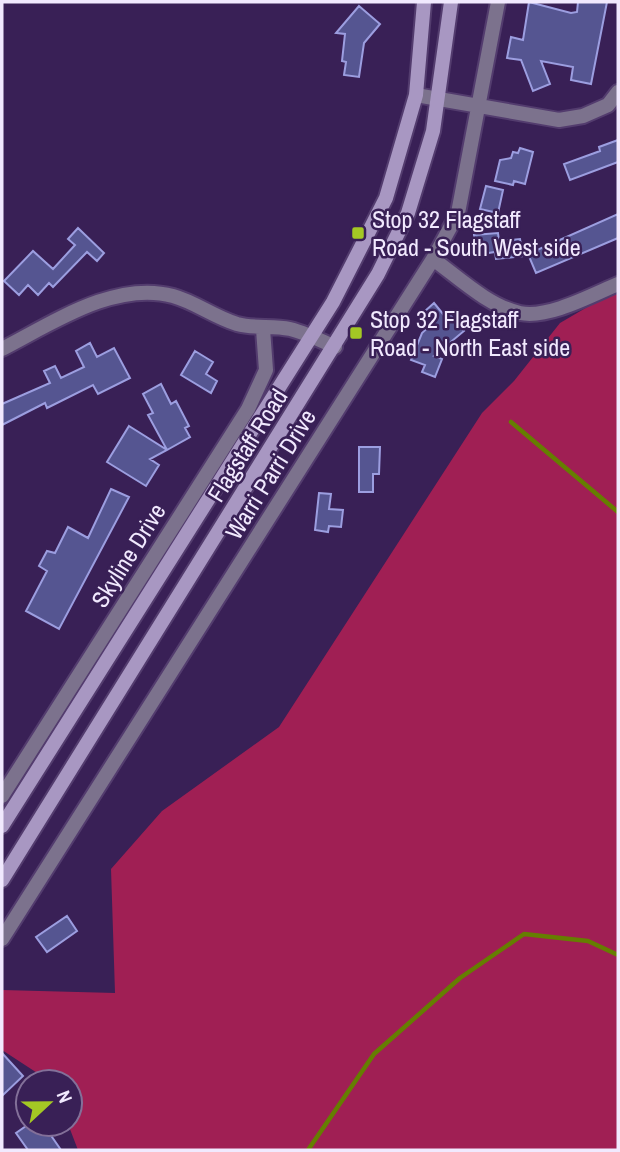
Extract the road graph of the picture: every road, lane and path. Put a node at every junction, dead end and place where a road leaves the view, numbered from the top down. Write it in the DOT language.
graph roads {
  1 [pos="424,2"];
  2 [pos="451,2"];
  3 [pos="498,2"];
  4 [pos="618,92"];
  5 [pos="415,95"];
  6 [pos="439,100"];
  7 [pos="480,107"];
  8 [pos="433,259"];
  9 [pos="618,285"];
  10 [pos="264,329"];
  11 [pos="311,336"];
  12 [pos="335,347"];
  13 [pos="2,349"];
  14 [pos="2,796"];
  15 [pos="2,826"];
  16 [pos="2,880"];
  17 [pos="2,939"];
  1 -- 5 [label="main road, Flagstaff Road"];
  2 -- 6 [label="main road, Flagstaff Road"];
  3 -- 7 [label="street, Warri Parri Drive"];
  4 -- 7 [label="street"];
  5 -- 6 [label="street"];
  5 -- 11 [label="main road, Flagstaff Road"];
  6 -- 7 [label="street"];
  6 -- 12 [label="main road, Flagstaff Road"];
  7 -- 8 [label="street, Warri Parri Drive"];
  8 -- 9 [label="street"];
  8 -- 17 [label="street, Warri Parri Drive"];
  10 -- 11 [label="street"];
  10 -- 13 [label="street"];
  10 -- 14 [label="street, Skyline Drive"];
  11 -- 12 [label="street"];
  11 -- 15 [label="main road, Flagstaff Road"];
  12 -- 16 [label="main road, Flagstaff Road"];
}
